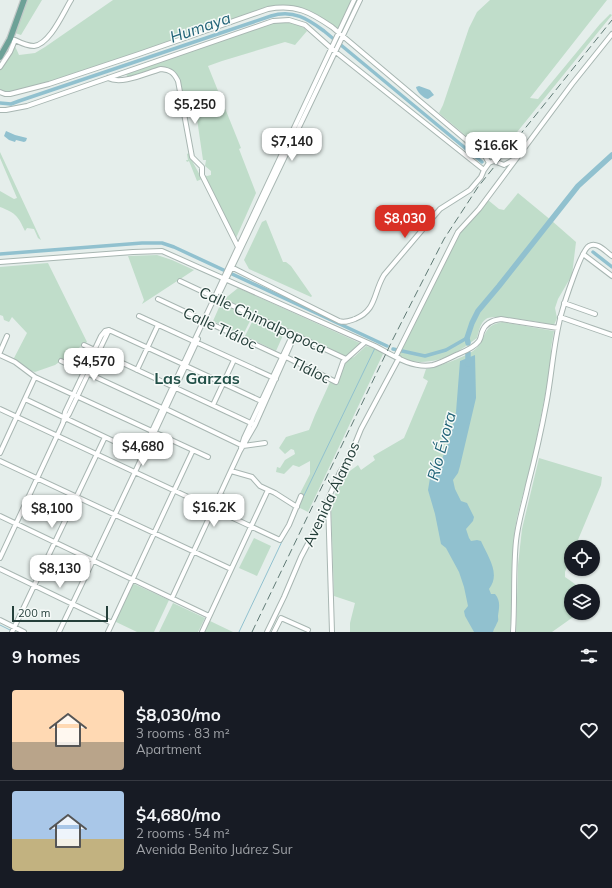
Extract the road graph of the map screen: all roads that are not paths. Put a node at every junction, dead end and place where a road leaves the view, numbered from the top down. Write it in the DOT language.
graph roads {
  1 [pos="24,0"];
  2 [pos="71,0"];
  3 [pos="354,0"];
  4 [pos="360,0"];
  5 [pos="612,34"];
  6 [pos="340,35"];
  7 [pos="13,40"];
  8 [pos="334,48"];
  9 [pos="0,57"];
  10 [pos="0,67"];
  11 [pos="123,73"];
  12 [pos="108,78"];
  13 [pos="126,80"];
  14 [pos="0,92"];
  15 [pos="0,110"];
  16 [pos="485,156"];
  17 [pos="515,159"];
  18 [pos="494,161"];
  19 [pos="489,163"];
  20 [pos="484,170"];
  21 [pos="238,246"];
  22 [pos="583,254"];
  23 [pos="612,256"];
  24 [pos="0,262"];
  25 [pos="230,268"];
  26 [pos="612,276"];
  27 [pos="225,278"];
  28 [pos="180,281"];
  29 [pos="216,298"];
  30 [pos="158,299"];
  31 [pos="564,303"];
  32 [pos="595,314"];
  33 [pos="139,316"];
  34 [pos="560,317"];
  35 [pos="205,321"];
  36 [pos="158,325"];
  37 [pos="558,328"];
  38 [pos="294,335"];
  39 [pos="612,335"];
  40 [pos="7,336"];
  41 [pos="195,342"];
  42 [pos="364,343"];
  43 [pos="84,345"];
  44 [pos="148,348"];
  45 [pos="97,351"];
  46 [pos="0,352"];
  47 [pos="0,355"];
  48 [pos="284,357"];
  49 [pos="397,357"];
  50 [pos="346,359"];
  51 [pos="234,360"];
  52 [pos="61,361"];
  53 [pos="184,365"];
  54 [pos="137,370"];
  55 [pos="86,373"];
  56 [pos="36,377"];
  57 [pos="274,379"];
  58 [pos="224,383"];
  59 [pos="174,387"];
  60 [pos="76,396"];
  61 [pos="25,399"];
  62 [pos="261,401"];
  63 [pos="213,405"];
  64 [pos="0,409"];
  65 [pos="164,409"];
  66 [pos="17,417"];
  67 [pos="65,418"];
  68 [pos="253,424"];
  69 [pos="153,432"];
  70 [pos="57,435"];
  71 [pos="105,437"];
  72 [pos="265,443"];
  73 [pos="242,446"];
  74 [pos="193,450"];
  75 [pos="0,453"];
  76 [pos="97,454"];
  77 [pos="142,455"];
  78 [pos="208,457"];
  79 [pos="0,461"];
  80 [pos="231,471"];
  81 [pos="135,472"];
  82 [pos="37,478"];
  83 [pos="174,490"];
  84 [pos="268,490"];
  85 [pos="220,495"];
  86 [pos="77,496"];
  87 [pos="301,496"];
  88 [pos="328,499"];
  89 [pos="232,500"];
  90 [pos="297,507"];
  91 [pos="214,509"];
  92 [pos="114,514"];
  93 [pos="0,516"];
  94 [pos="16,524"];
  95 [pos="251,526"];
  96 [pos="154,533"];
  97 [pos="55,542"];
  98 [pos="194,552"];
  99 [pos="0,558"];
  100 [pos="93,560"];
  101 [pos="0,569"];
  102 [pos="231,569"];
  103 [pos="133,579"];
  104 [pos="34,586"];
  105 [pos="172,598"];
  106 [pos="72,604"];
  107 [pos="209,616"];
  108 [pos="0,620"];
  109 [pos="112,623"];
  110 [pos="14,627"];
  111 [pos="308,630"];
  112 [pos="12,632"];
  113 [pos="24,632"];
  114 [pos="58,632"];
  115 [pos="108,632"];
  116 [pos="202,632"];
  117 [pos="267,632"];
  118 [pos="274,632"];
  119 [pos="332,632"];
  120 [pos="513,632"];
  1 -- 7 [label="main road"];
  2 -- 7 [label="street"];
  3 -- 6 [label="street"];
  4 -- 6 [label="street"];
  5 -- 17 [label="street, Avenida Álamos"];
  6 -- 8 [label="street"];
  6 -- 14 [label="street"];
  6 -- 16 [label="street"];
  7 -- 9 [label="main road"];
  7 -- 10 [label="street"];
  8 -- 11 [label="street"];
  8 -- 20 [label="street"];
  8 -- 21 [label="street"];
  8 -- 25 [label="street"];
  11 -- 12 [label="street"];
  11 -- 13 [label="street"];
  12 -- 13 [label="street"];
  12 -- 15 [label="street"];
  13 -- 21 [label="street"];
  16 -- 18 [label="street"];
  16 -- 19 [label="street"];
  17 -- 18 [label="street"];
  17 -- 49 [label="street, Avenida Álamos"];
  18 -- 19 [label="street"];
  19 -- 20 [label="street"];
  20 -- 25 [label="street"];
  21 -- 25 [label="street"];
  22 -- 23 [label="street"];
  22 -- 26 [label="street"];
  22 -- 31 [label="street"];
  24 -- 27 [label="street"];
  25 -- 27 [label="street"];
  27 -- 29 [label="street"];
  27 -- 42 [label="street"];
  28 -- 29 [label="street, Calle Chimalpopoca"];
  29 -- 35 [label="street"];
  29 -- 38 [label="street, Calle Chimalpopoca"];
  30 -- 35 [label="street, Calle Tláloc"];
  31 -- 32 [label="street"];
  31 -- 34 [label="street"];
  33 -- 36 [label="street"];
  34 -- 37 [label="street"];
  34 -- 39 [label="street"];
  35 -- 41 [label="street"];
  35 -- 48 [label="street, Calle Tláloc"];
  36 -- 41 [label="street"];
  36 -- 44 [label="street"];
  37 -- 49 [label="street"];
  37 -- 120 [label="street"];
  38 -- 48 [label="street"];
  38 -- 50 [label="street, Calle Chimalpopoca"];
  40 -- 46 [label="street"];
  41 -- 51 [label="street"];
  41 -- 53 [label="street"];
  42 -- 49 [label="street"];
  42 -- 50 [label="street"];
  43 -- 45 [label="street"];
  44 -- 45 [label="street"];
  44 -- 53 [label="street"];
  44 -- 54 [label="street"];
  45 -- 54 [label="street"];
  45 -- 55 [label="street"];
  47 -- 56 [label="street"];
  48 -- 50 [label="street, Tláloc"];
  48 -- 57 [label="street"];
  49 -- 88 [label="street, Avenida Álamos"];
  51 -- 57 [label="street"];
  51 -- 58 [label="street"];
  52 -- 55 [label="street"];
  53 -- 58 [label="street"];
  53 -- 59 [label="street"];
  54 -- 59 [label="street"];
  55 -- 60 [label="street"];
  55 -- 65 [label="street"];
  56 -- 60 [label="street"];
  56 -- 61 [label="street"];
  57 -- 62 [label="street"];
  57 -- 68 [label="street"];
  58 -- 62 [label="street"];
  58 -- 63 [label="street"];
  59 -- 63 [label="street"];
  59 -- 65 [label="street"];
  60 -- 67 [label="street"];
  60 -- 69 [label="street"];
  61 -- 66 [label="street"];
  61 -- 67 [label="street"];
  62 -- 68 [label="street"];
  63 -- 68 [label="street"];
  64 -- 66 [label="street"];
  65 -- 69 [label="street"];
  65 -- 73 [label="street"];
  66 -- 70 [label="street"];
  66 -- 75 [label="street"];
  67 -- 70 [label="street"];
  67 -- 71 [label="street"];
  68 -- 73 [label="street"];
  69 -- 74 [label="street"];
  69 -- 77 [label="street"];
  70 -- 76 [label="street"];
  70 -- 82 [label="street"];
  71 -- 76 [label="street"];
  71 -- 77 [label="street"];
  72 -- 73 [label="street"];
  73 -- 80 [label="street"];
  74 -- 78 [label="street"];
  74 -- 83 [label="street"];
  76 -- 81 [label="street"];
  76 -- 86 [label="street"];
  77 -- 81 [label="street"];
  79 -- 82 [label="street"];
  80 -- 84 [label="street"];
  80 -- 85 [label="street"];
  81 -- 83 [label="street"];
  81 -- 92 [label="street"];
  82 -- 86 [label="street"];
  82 -- 94 [label="street"];
  83 -- 91 [label="street"];
  83 -- 96 [label="street"];
  84 -- 90 [label="street"];
  84 -- 95 [label="street"];
  85 -- 89 [label="street"];
  85 -- 91 [label="street"];
  86 -- 92 [label="street"];
  86 -- 97 [label="street"];
  87 -- 90 [label="street"];
  88 -- 117 [label="street, Avenida Álamos"];
  88 -- 119 [label="street"];
  90 -- 95 [label="street"];
  91 -- 95 [label="street"];
  91 -- 98 [label="street"];
  92 -- 96 [label="street"];
  92 -- 100 [label="street"];
  93 -- 94 [label="street"];
  94 -- 97 [label="street"];
  94 -- 99 [label="street"];
  95 -- 102 [label="street"];
  96 -- 98 [label="street"];
  96 -- 103 [label="street"];
  97 -- 100 [label="street"];
  97 -- 104 [label="street"];
  98 -- 102 [label="street"];
  98 -- 105 [label="street"];
  100 -- 103 [label="street"];
  100 -- 106 [label="street"];
  101 -- 104 [label="street"];
  102 -- 107 [label="street"];
  103 -- 105 [label="street"];
  103 -- 109 [label="street"];
  104 -- 106 [label="street"];
  104 -- 110 [label="street"];
  105 -- 107 [label="street"];
  106 -- 109 [label="street"];
  106 -- 114 [label="street"];
  107 -- 116 [label="street"];
  108 -- 110 [label="street"];
  109 -- 115 [label="street"];
  110 -- 112 [label="street"];
  110 -- 113 [label="street"];
  111 -- 118 [label="street"];
}
